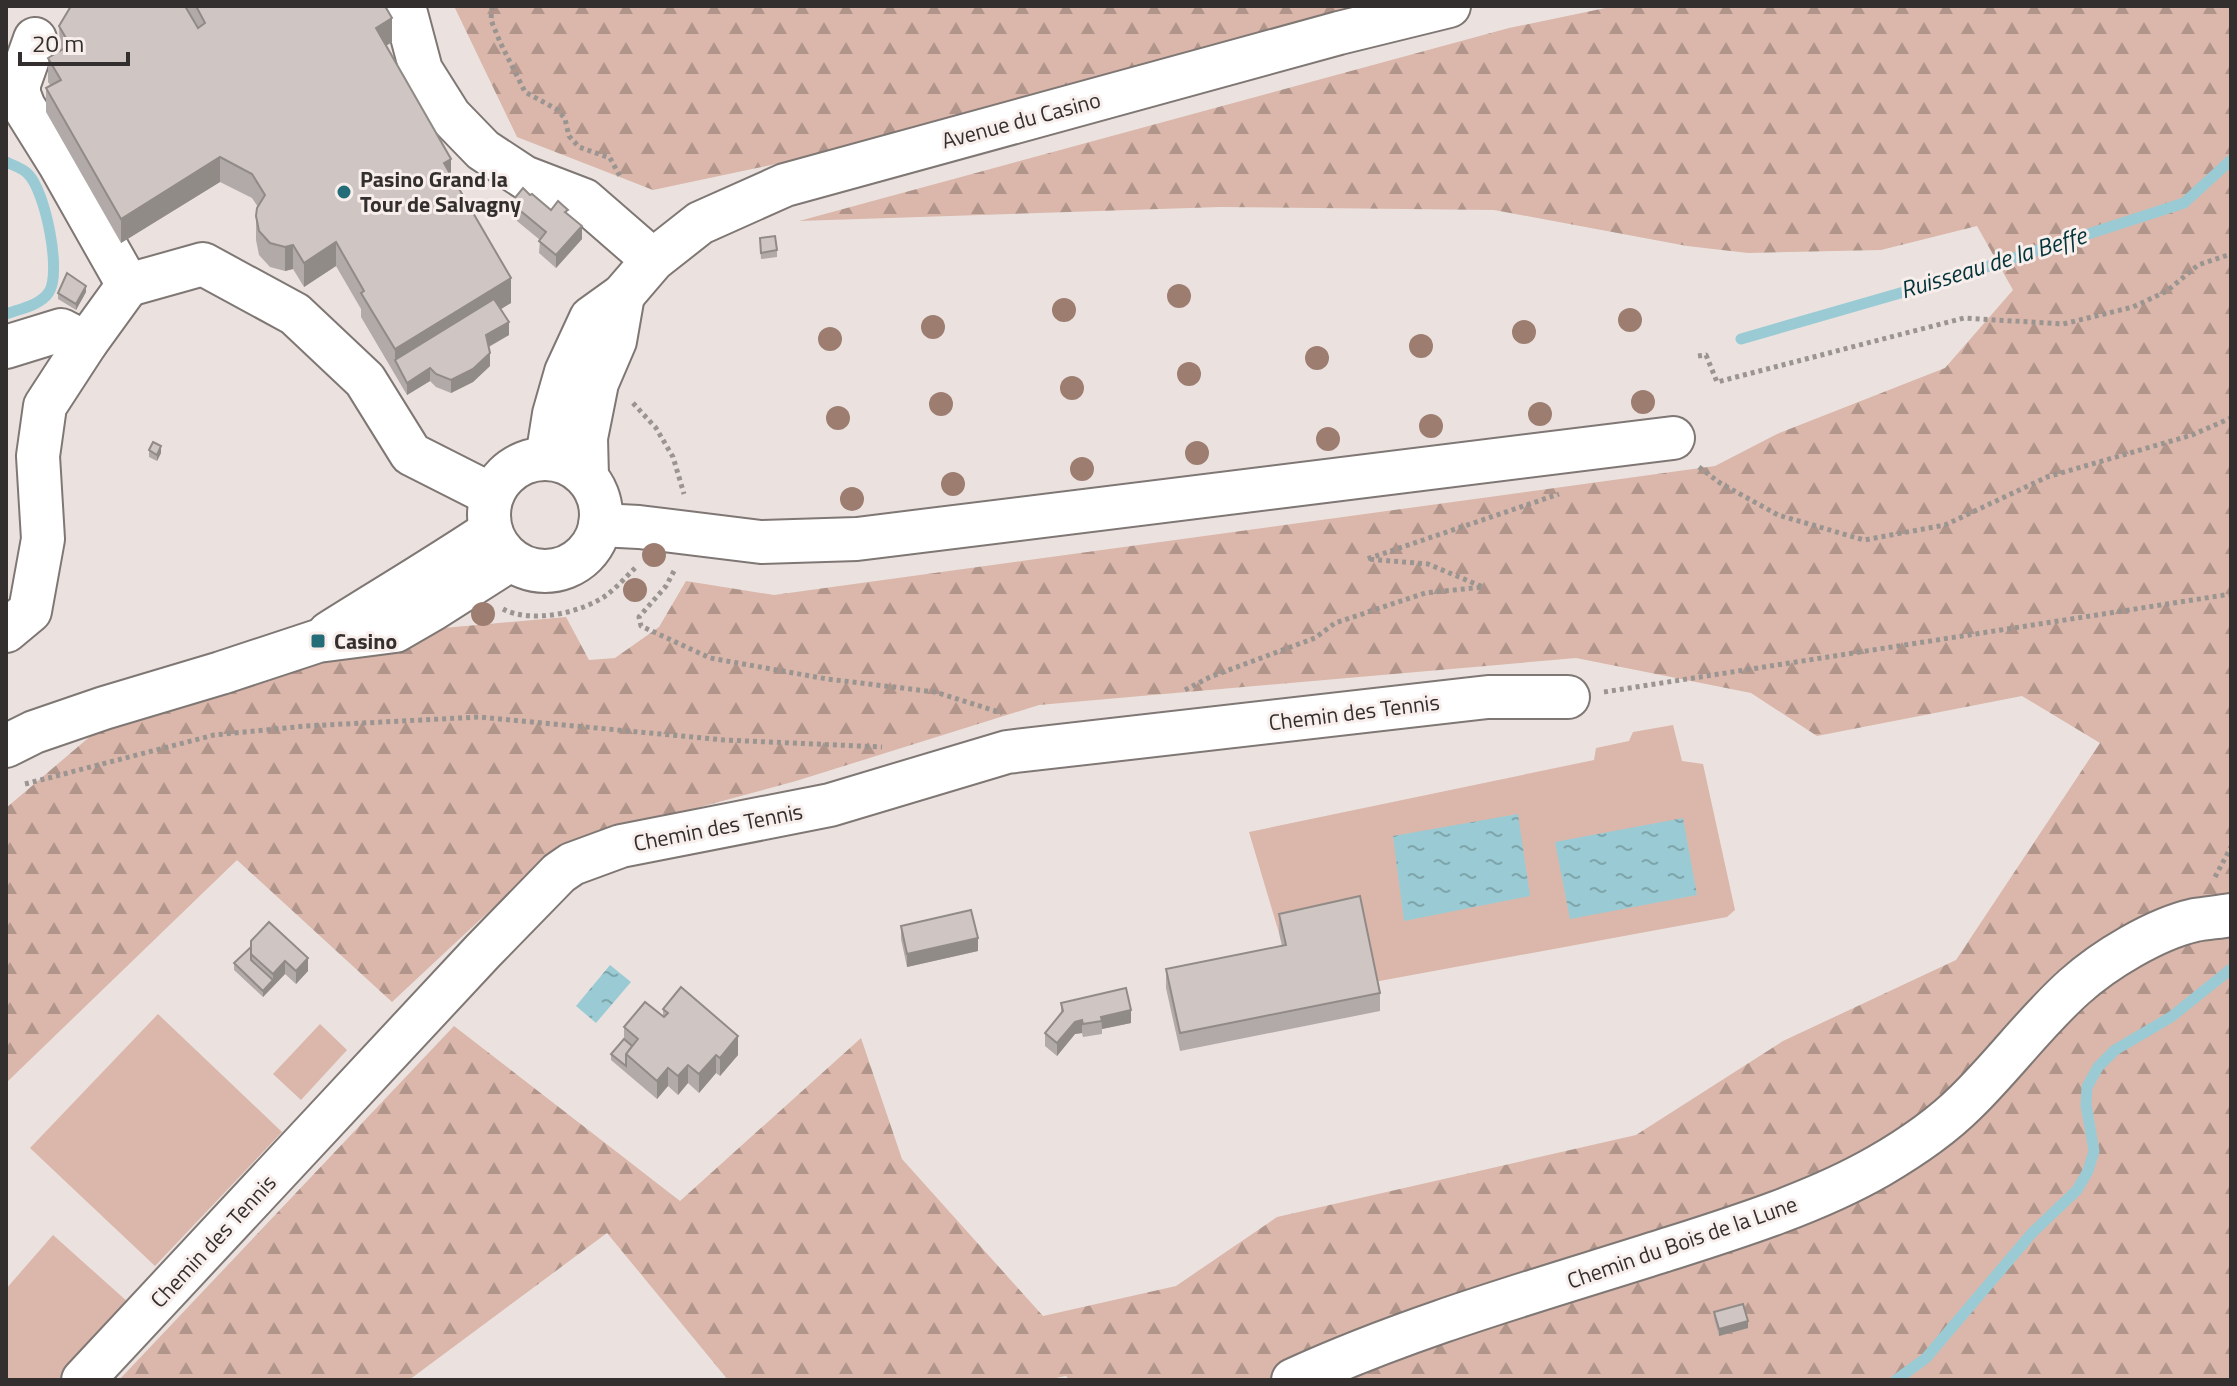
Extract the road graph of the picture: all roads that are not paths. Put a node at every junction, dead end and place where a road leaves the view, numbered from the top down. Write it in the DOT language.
graph roads {
  1 [pos="404,6"];
  2 [pos="1449,6"];
  3 [pos="35,39"];
  4 [pos="653,260"];
  5 [pos="128,285"];
  6 [pos="623,295"];
  7 [pos="86,343"];
  8 [pos="6,347"];
  9 [pos="1668,439"];
  10 [pos="547,458"];
  11 [pos="587,477"];
  12 [pos="600,525"];
  13 [pos="497,529"];
  14 [pos="6,631"];
  15 [pos="1568,697"];
  16 [pos="6,746"];
  17 [pos="2231,915"];
  18 [pos="83,1380"];
  19 [pos="1293,1380"];
  1 -- 4 [label="street"];
  2 -- 4 [label="street, Avenue du Casino"];
  3 -- 5 [label="street"];
  4 -- 6 [label="street, Avenue du Casino"];
  5 -- 7 [label="street"];
  5 -- 13 [label="street"];
  6 -- 10 [label="street, Avenue du Casino"];
  6 -- 11 [label="street"];
  7 -- 8 [label="street"];
  7 -- 14 [label="street"];
  9 -- 12 [label="street"];
  10 -- 11 [label="street"];
  10 -- 13 [label="street"];
  11 -- 12 [label="street"];
  12 -- 13 [label="street"];
  13 -- 16 [label="street"];
  15 -- 18 [label="street, Chemin des Tennis"];
  17 -- 19 [label="street, Chemin du Bois de la Lune"];
}
